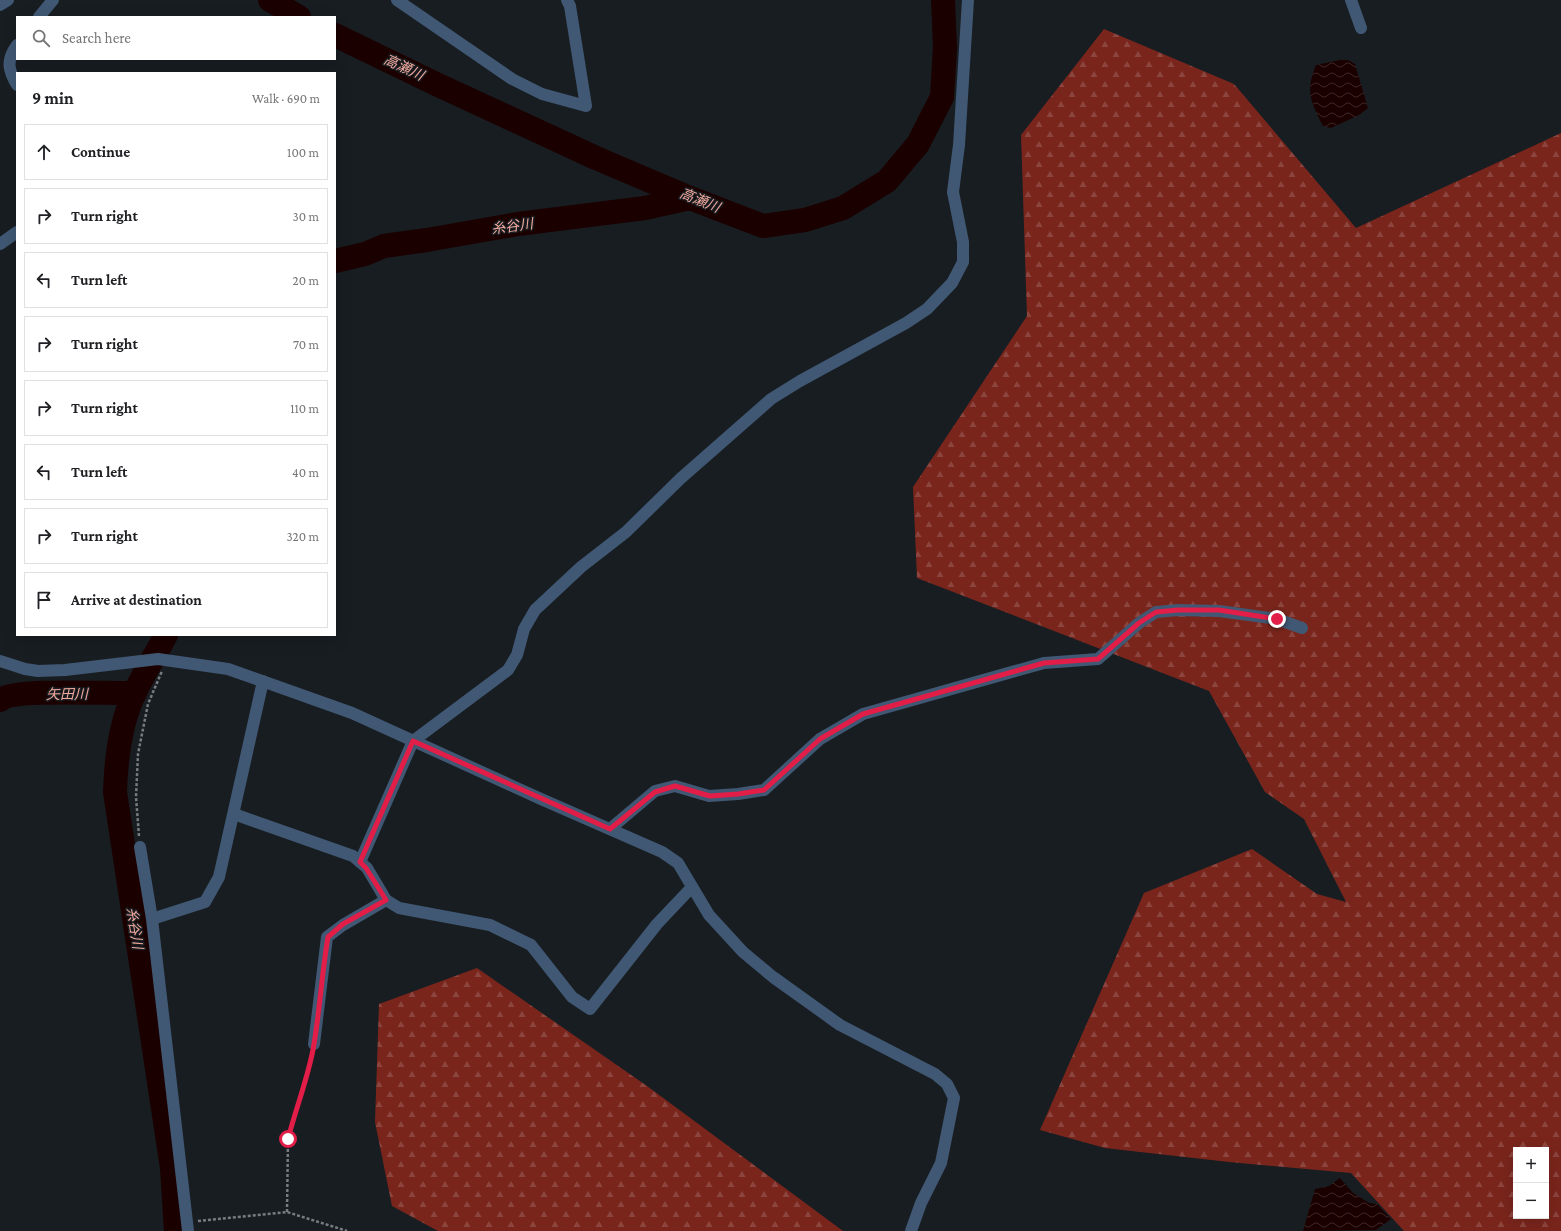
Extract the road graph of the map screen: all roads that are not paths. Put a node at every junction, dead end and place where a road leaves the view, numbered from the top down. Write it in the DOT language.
graph roads {
  1 [pos="8,0"];
  2 [pos="53,0"];
  3 [pos="397,0"];
  4 [pos="567,0"];
  5 [pos="968,0"];
  6 [pos="1351,0"];
  7 [pos="0,5"];
  8 [pos="40,16"];
  9 [pos="1361,28"];
  10 [pos="16,47"];
  11 [pos="16,83"];
  12 [pos="16,233"];
  13 [pos="0,244"];
  14 [pos="1302,628"];
  15 [pos="0,661"];
  16 [pos="263,681"];
  17 [pos="413,741"];
  18 [pos="234,814"];
  19 [pos="610,829"];
  20 [pos="140,847"];
  21 [pos="360,862"];
  22 [pos="692,887"];
  23 [pos="386,900"];
  24 [pos="152,918"];
  25 [pos="314,1044"];
  26 [pos="188,1226"];
  27 [pos="912,1231"];
  1 -- 7 [label="street"];
  2 -- 8 [label="street"];
  3 -- 4 [label="street"];
  5 -- 17 [label="street"];
  6 -- 9 [label="street"];
  10 -- 11 [label="street"];
  12 -- 13 [label="street"];
  14 -- 19 [label="street"];
  15 -- 16 [label="street"];
  16 -- 17 [label="street"];
  16 -- 18 [label="street"];
  17 -- 19 [label="street"];
  17 -- 21 [label="street"];
  18 -- 21 [label="street"];
  18 -- 24 [label="street"];
  19 -- 22 [label="street"];
  20 -- 24 [label="street"];
  21 -- 23 [label="street"];
  22 -- 23 [label="street"];
  22 -- 27 [label="street"];
  23 -- 25 [label="street"];
  24 -- 26 [label="street"];
}
